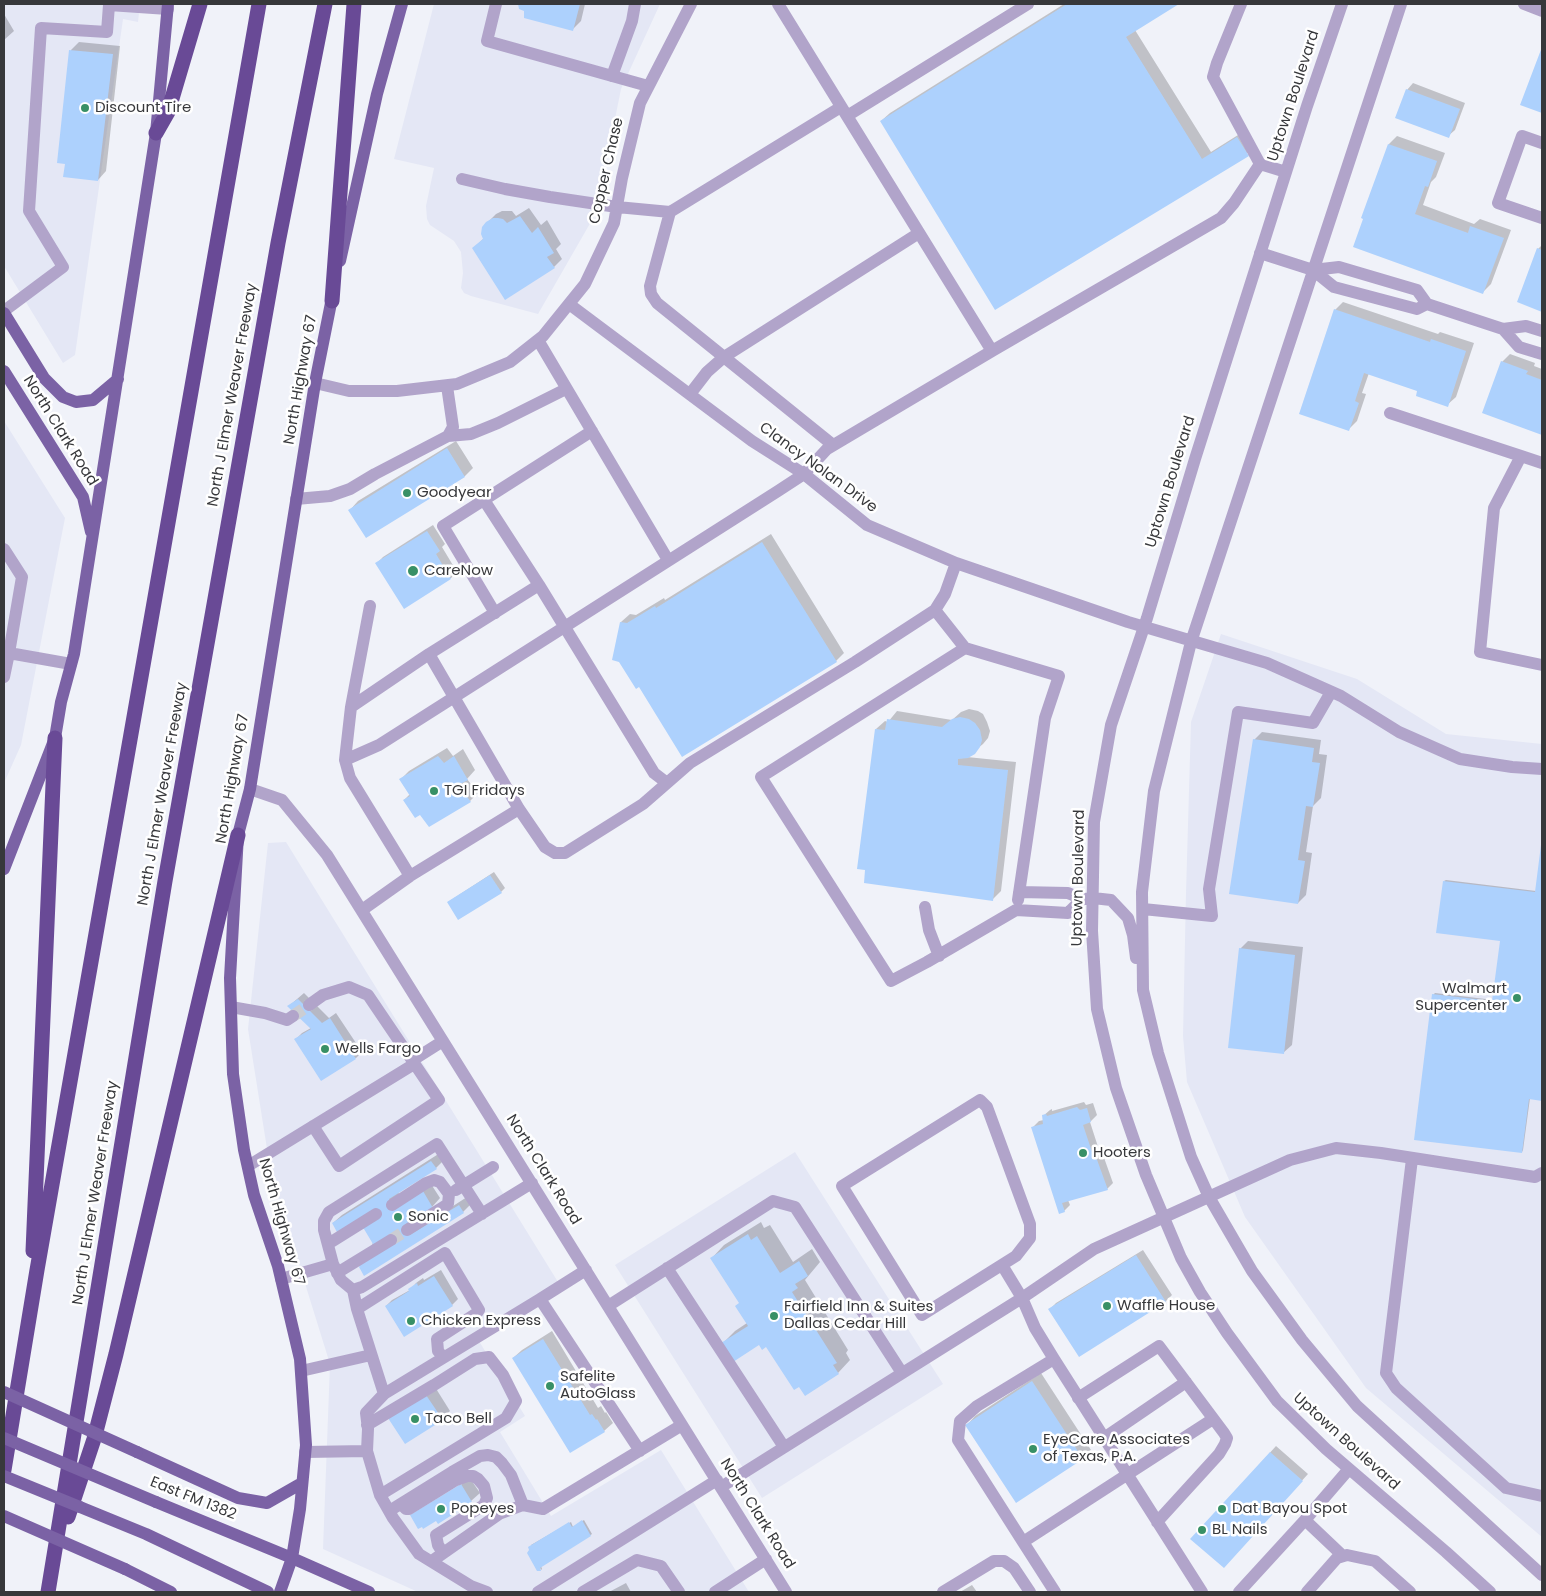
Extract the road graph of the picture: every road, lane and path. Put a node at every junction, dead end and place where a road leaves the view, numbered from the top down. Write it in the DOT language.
graph roads {
  1 [pos="109,4"];
  2 [pos="200,4"];
  3 [pos="259,4"];
  4 [pos="325,4"];
  5 [pos="354,4"];
  6 [pos="402,4"];
  7 [pos="496,4"];
  8 [pos="634,4"];
  9 [pos="691,4"];
  10 [pos="778,4"];
  11 [pos="1028,4"];
  12 [pos="1241,4"];
  13 [pos="1342,4"];
  14 [pos="1401,4"];
  15 [pos="1524,4"];
  16 [pos="168,6"];
  17 [pos="1542,12"];
  18 [pos="612,76"];
  19 [pos="648,86"];
  20 [pos="844,111"];
  21 [pos="156,133"];
  22 [pos="1542,143"];
  23 [pos="1260,164"];
  24 [pos="1286,172"];
  25 [pos="462,178"];
  26 [pos="617,207"];
  27 [pos="670,212"];
  28 [pos="1542,218"];
  29 [pos="919,233"];
  30 [pos="1260,253"];
  31 [pos="1313,270"];
  32 [pos="332,301"];
  33 [pos="569,304"];
  34 [pos="1427,304"];
  35 [pos="4,312"];
  36 [pos="1503,329"];
  37 [pos="1542,332"];
  38 [pos="538,340"];
  39 [pos="992,351"];
  40 [pos="1542,354"];
  41 [pos="724,357"];
  42 [pos="4,371"];
  43 [pos="118,379"];
  44 [pos="315,383"];
  45 [pos="447,386"];
  46 [pos="566,389"];
  47 [pos="690,394"];
  48 [pos="1390,413"];
  49 [pos="592,432"];
  50 [pos="448,436"];
  51 [pos="833,446"];
  52 [pos="1521,456"];
  53 [pos="1542,463"];
  54 [pos="804,474"];
  55 [pos="296,499"];
  56 [pos="484,500"];
  57 [pos="92,538"];
  58 [pos="5,555"];
  59 [pos="668,560"];
  60 [pos="956,563"];
  61 [pos="539,586"];
  62 [pos="370,606"];
  63 [pos="935,610"];
  64 [pos="495,613"];
  65 [pos="564,627"];
  66 [pos="1144,628"];
  67 [pos="1191,642"];
  68 [pos="7,644"];
  69 [pos="965,648"];
  70 [pos="429,654"];
  71 [pos="71,664"];
  72 [pos="1542,665"];
  73 [pos="4,677"];
  74 [pos="1331,692"];
  75 [pos="453,697"];
  76 [pos="351,707"];
  77 [pos="55,738"];
  78 [pos="345,760"];
  79 [pos="1542,769"];
  80 [pos="667,783"];
  81 [pos="250,789"];
  82 [pos="519,809"];
  83 [pos="238,835"];
  84 [pos="4,868"];
  85 [pos="410,876"];
  86 [pos="1019,892"];
  87 [pos="1087,899"];
  88 [pos="925,906"];
  89 [pos="1143,909"];
  90 [pos="362,910"];
  91 [pos="1016,910"];
  92 [pos="939,956"];
  93 [pos="1143,990"];
  94 [pos="309,1005"];
  95 [pos="231,1007"];
  96 [pos="293,1016"];
  97 [pos="443,1041"];
  98 [pos="413,1060"];
  99 [pos="313,1126"];
  100 [pos="1412,1159"];
  101 [pos="248,1166"];
  102 [pos="492,1167"];
  103 [pos="1542,1173"];
  104 [pos="532,1183"];
  105 [pos="464,1185"];
  106 [pos="449,1194"];
  107 [pos="1209,1197"];
  108 [pos="392,1205"];
  109 [pos="376,1214"];
  110 [pos="482,1214"];
  111 [pos="1163,1217"];
  112 [pos="407,1230"];
  113 [pos="391,1240"];
  114 [pos="328,1244"];
  115 [pos="1002,1265"];
  116 [pos="335,1268"];
  117 [pos="667,1268"];
  118 [pos="37,1270"];
  119 [pos="586,1270"];
  120 [pos="281,1279"];
  121 [pos="353,1290"];
  122 [pos="540,1298"];
  123 [pos="1022,1298"];
  124 [pos="608,1306"];
  125 [pos="357,1309"];
  126 [pos="371,1355"];
  127 [pos="443,1357"];
  128 [pos="1054,1359"];
  129 [pos="301,1371"];
  130 [pos="902,1373"];
  131 [pos="1186,1382"];
  132 [pos="4,1392"];
  133 [pos="384,1394"];
  134 [pos="1078,1398"];
  135 [pos="1213,1419"];
  136 [pos="367,1425"];
  137 [pos="682,1425"];
  138 [pos="4,1438"];
  139 [pos="1104,1438"];
  140 [pos="784,1447"];
  141 [pos="368,1451"];
  142 [pos="640,1451"];
  143 [pos="305,1452"];
  144 [pos="1349,1468"];
  145 [pos="4,1470"];
  146 [pos="1127,1474"];
  147 [pos="4,1476"];
  148 [pos="302,1483"];
  149 [pos="719,1484"];
  150 [pos="380,1496"];
  151 [pos="1542,1496"];
  152 [pos="400,1504"];
  153 [pos="523,1505"];
  154 [pos="389,1512"];
  155 [pos="4,1516"];
  156 [pos="1306,1520"];
  157 [pos="1157,1522"];
  158 [pos="1024,1542"];
  159 [pos="443,1553"];
  160 [pos="1343,1556"];
  161 [pos="292,1558"];
  162 [pos="766,1560"];
  163 [pos="432,1561"];
  164 [pos="53,1564"];
  165 [pos="1542,1575"];
  166 [pos="48,1592"];
  167 [pos="171,1592"];
  168 [pos="268,1592"];
  169 [pos="280,1592"];
  170 [pos="370,1592"];
  171 [pos="487,1592"];
  172 [pos="538,1592"];
  173 [pos="583,1592"];
  174 [pos="679,1592"];
  175 [pos="715,1592"];
  176 [pos="786,1592"];
  177 [pos="943,1592"];
  178 [pos="1030,1592"];
  179 [pos="1055,1592"];
  180 [pos="1202,1592"];
  181 [pos="1239,1592"];
  182 [pos="1307,1592"];
  183 [pos="1410,1592"];
  184 [pos="1490,1592"];
  1 -- 16 [label="street"];
  1 -- 35 [label="street"];
  2 -- 21 [label="highway"];
  3 -- 118 [label="highway"];
  4 -- 164 [label="highway, North J Elmer Weaver Freeway"];
  5 -- 32 [label="highway"];
  6 -- 32 [label="main road, North Highway 67"];
  7 -- 18 [label="street"];
  8 -- 18 [label="street"];
  9 -- 19 [label="street, Copper Chase"];
  10 -- 20 [label="street"];
  11 -- 20 [label="street"];
  12 -- 23 [label="street"];
  13 -- 24 [label="street, Uptown Boulevard"];
  14 -- 31 [label="street"];
  15 -- 17 [label="street"];
  16 -- 21 [label="main road"];
  18 -- 19 [label="street"];
  19 -- 26 [label="street, Copper Chase"];
  20 -- 27 [label="street"];
  20 -- 29 [label="street"];
  21 -- 43 [label="main road"];
  22 -- 28 [label="street"];
  23 -- 24 [label="street"];
  23 -- 39 [label="street"];
  24 -- 30 [label="street, Uptown Boulevard"];
  25 -- 26 [label="street"];
  26 -- 27 [label="street"];
  26 -- 33 [label="street, Copper Chase"];
  27 -- 41 [label="street"];
  29 -- 39 [label="street"];
  29 -- 41 [label="street"];
  30 -- 31 [label="street"];
  30 -- 66 [label="street, Uptown Boulevard"];
  31 -- 34 [label="street"];
  31 -- 34 [label="street"];
  31 -- 67 [label="street"];
  32 -- 44 [label="main road, North Highway 67"];
  33 -- 38 [label="street, Copper Chase"];
  33 -- 47 [label="street, Clancy Nolan Drive"];
  34 -- 36 [label="street"];
  35 -- 43 [label="main road, North Clark Road"];
  36 -- 37 [label="street"];
  36 -- 40 [label="street"];
  38 -- 45 [label="street, Copper Chase"];
  38 -- 46 [label="street"];
  39 -- 51 [label="street"];
  41 -- 47 [label="street"];
  41 -- 51 [label="street"];
  42 -- 57 [label="main road, North Clark Road"];
  43 -- 57 [label="main road"];
  44 -- 45 [label="street, Copper Chase"];
  44 -- 55 [label="main road, North Highway 67"];
  45 -- 50 [label="street"];
  46 -- 49 [label="street"];
  46 -- 50 [label="street"];
  47 -- 54 [label="street, Clancy Nolan Drive"];
  48 -- 52 [label="street"];
  49 -- 56 [label="street"];
  49 -- 59 [label="street"];
  50 -- 55 [label="street"];
  51 -- 54 [label="street"];
  52 -- 53 [label="street"];
  52 -- 72 [label="street"];
  54 -- 59 [label="street"];
  54 -- 60 [label="street, Clancy Nolan Drive"];
  55 -- 81 [label="main road, North Highway 67"];
  56 -- 61 [label="street"];
  56 -- 64 [label="street"];
  57 -- 71 [label="main road"];
  58 -- 68 [label="street"];
  59 -- 65 [label="street"];
  60 -- 63 [label="street"];
  60 -- 66 [label="street, Clancy Nolan Drive"];
  61 -- 64 [label="street"];
  61 -- 65 [label="street"];
  62 -- 76 [label="street"];
  63 -- 69 [label="street"];
  63 -- 80 [label="street"];
  64 -- 70 [label="street"];
  65 -- 75 [label="street"];
  65 -- 80 [label="street"];
  66 -- 67 [label="street, Clancy Nolan Drive"];
  66 -- 87 [label="street, Uptown Boulevard"];
  67 -- 74 [label="street, Clancy Nolan Drive"];
  67 -- 89 [label="street"];
  68 -- 71 [label="street"];
  68 -- 73 [label="street"];
  69 -- 86 [label="street"];
  69 -- 92 [label="street"];
  70 -- 75 [label="street"];
  70 -- 76 [label="street"];
  71 -- 77 [label="main road"];
  74 -- 79 [label="street, Clancy Nolan Drive"];
  74 -- 89 [label="street"];
  75 -- 78 [label="street"];
  75 -- 82 [label="street"];
  76 -- 78 [label="street"];
  77 -- 84 [label="main road"];
  77 -- 118 [label="highway"];
  78 -- 85 [label="street"];
  80 -- 82 [label="street"];
  81 -- 83 [label="main road, North Highway 67"];
  81 -- 90 [label="street, North Clark Road"];
  82 -- 85 [label="street"];
  83 -- 95 [label="main road, North Highway 67"];
  83 -- 164 [label="highway"];
  85 -- 90 [label="street"];
  86 -- 87 [label="street"];
  86 -- 91 [label="street"];
  87 -- 91 [label="street"];
  87 -- 93 [label="street"];
  87 -- 111 [label="street, Uptown Boulevard"];
  88 -- 92 [label="street"];
  89 -- 93 [label="street"];
  90 -- 97 [label="street, North Clark Road"];
  91 -- 92 [label="street"];
  93 -- 107 [label="street"];
  94 -- 98 [label="street"];
  95 -- 96 [label="street"];
  95 -- 101 [label="main road, North Highway 67"];
  97 -- 98 [label="street"];
  97 -- 104 [label="street, North Clark Road"];
  98 -- 99 [label="street"];
  98 -- 99 [label="street"];
  99 -- 101 [label="street"];
  100 -- 103 [label="street"];
  100 -- 107 [label="street"];
  100 -- 151 [label="street"];
  101 -- 120 [label="main road, North Highway 67"];
  102 -- 105 [label="street"];
  104 -- 110 [label="street"];
  104 -- 119 [label="street, North Clark Road"];
  105 -- 106 [label="street"];
  105 -- 110 [label="street"];
  105 -- 114 [label="street"];
  106 -- 108 [label="street"];
  106 -- 112 [label="street"];
  107 -- 111 [label="street"];
  107 -- 165 [label="street"];
  109 -- 114 [label="street"];
  110 -- 121 [label="street"];
  111 -- 123 [label="street"];
  111 -- 144 [label="street, Uptown Boulevard"];
  113 -- 116 [label="street"];
  114 -- 116 [label="street"];
  115 -- 115 [label="street"];
  115 -- 123 [label="street"];
  116 -- 120 [label="street"];
  116 -- 121 [label="street"];
  117 -- 124 [label="street"];
  117 -- 130 [label="street"];
  117 -- 140 [label="street"];
  118 -- 145 [label="highway"];
  119 -- 122 [label="street"];
  119 -- 124 [label="street, North Clark Road"];
  120 -- 129 [label="main road, North Highway 67"];
  121 -- 125 [label="street"];
  122 -- 127 [label="street"];
  122 -- 142 [label="street"];
  123 -- 128 [label="street"];
  123 -- 130 [label="street"];
  124 -- 137 [label="street, North Clark Road"];
  125 -- 126 [label="street"];
  125 -- 127 [label="street"];
  126 -- 129 [label="street"];
  126 -- 133 [label="street"];
  127 -- 133 [label="street"];
  128 -- 134 [label="street"];
  128 -- 158 [label="street"];
  129 -- 143 [label="main road, North Highway 67"];
  130 -- 140 [label="street"];
  131 -- 134 [label="street"];
  131 -- 135 [label="street"];
  131 -- 139 [label="street"];
  132 -- 148 [label="main road, bridge"];
  133 -- 136 [label="street"];
  134 -- 139 [label="street"];
  135 -- 146 [label="street"];
  135 -- 157 [label="street"];
  136 -- 141 [label="street"];
  136 -- 150 [label="street"];
  137 -- 142 [label="street"];
  137 -- 149 [label="street, North Clark Road"];
  138 -- 161 [label="main road, East FM 1382, bridge"];
  139 -- 146 [label="street"];
  140 -- 149 [label="street"];
  141 -- 143 [label="street"];
  141 -- 150 [label="street"];
  142 -- 153 [label="street"];
  143 -- 148 [label="main road, North Highway 67"];
  144 -- 156 [label="street"];
  144 -- 184 [label="street, Uptown Boulevard"];
  146 -- 157 [label="street"];
  146 -- 158 [label="street"];
  147 -- 168 [label="main road, bridge"];
  148 -- 161 [label="main road, North Highway 67"];
  149 -- 162 [label="street, North Clark Road"];
  149 -- 172 [label="street"];
  150 -- 154 [label="street"];
  152 -- 153 [label="street"];
  152 -- 154 [label="street"];
  152 -- 159 [label="street"];
  153 -- 159 [label="street"];
  154 -- 163 [label="street"];
  155 -- 167 [label="main road, bridge"];
  156 -- 160 [label="street"];
  156 -- 181 [label="street"];
  157 -- 180 [label="street"];
  158 -- 179 [label="street"];
  159 -- 163 [label="street"];
  160 -- 182 [label="street"];
  160 -- 183 [label="street"];
  161 -- 169 [label="main road, North Highway 67"];
  161 -- 170 [label="main road, East FM 1382"];
  162 -- 175 [label="street"];
  162 -- 176 [label="street, North Clark Road"];
  163 -- 171 [label="street"];
  164 -- 166 [label="highway, North J Elmer Weaver Freeway"];
  173 -- 174 [label="street"];
  177 -- 178 [label="street"];
}
